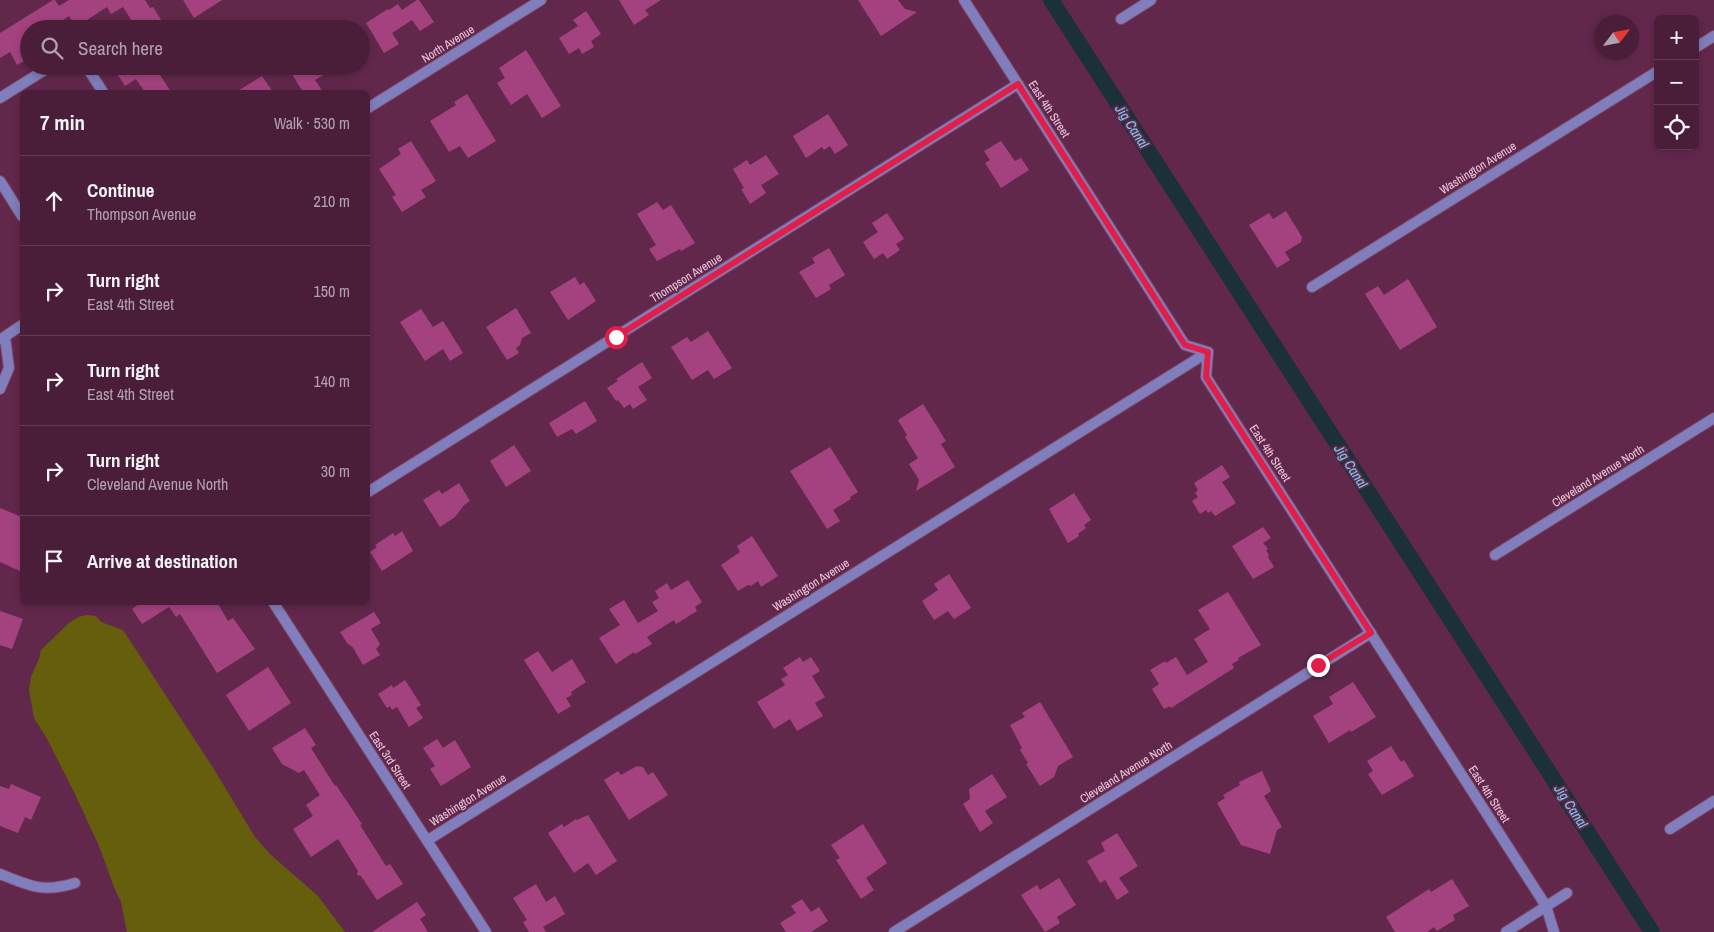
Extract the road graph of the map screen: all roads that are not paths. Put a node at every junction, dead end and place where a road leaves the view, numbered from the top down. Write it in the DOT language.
graph roads {
  1 [pos="541,0"];
  2 [pos="964,0"];
  3 [pos="1152,0"];
  4 [pos="1121,19"];
  5 [pos="1714,36"];
  6 [pos="1699,45"];
  7 [pos="1654,73"];
  8 [pos="37,75"];
  9 [pos="92,75"];
  10 [pos="1018,84"];
  11 [pos="102,90"];
  12 [pos="0,98"];
  13 [pos="370,107"];
  14 [pos="0,181"];
  15 [pos="20,213"];
  16 [pos="1312,287"];
  17 [pos="20,326"];
  18 [pos="2,338"];
  19 [pos="1208,352"];
  20 [pos="0,389"];
  21 [pos="1714,418"];
  22 [pos="370,491"];
  23 [pos="1495,555"];
  24 [pos="275,605"];
  25 [pos="1371,633"];
  26 [pos="1714,801"];
  27 [pos="1670,829"];
  28 [pos="428,840"];
  29 [pos="0,874"];
  30 [pos="75,883"];
  31 [pos="1567,893"];
  32 [pos="1546,906"];
  33 [pos="486,932"];
  34 [pos="894,932"];
  35 [pos="1506,932"];
  36 [pos="1554,932"];
  1 -- 13 [label="street, North Avenue"];
  2 -- 10 [label="street, East 4th Street"];
  3 -- 4 [label="street"];
  5 -- 6 [label="street"];
  7 -- 16 [label="street, Washington Avenue"];
  8 -- 12 [label="street"];
  9 -- 11 [label="street"];
  10 -- 19 [label="street, East 4th Street"];
  10 -- 22 [label="street, Thompson Avenue"];
  14 -- 15 [label="street"];
  17 -- 18 [label="street"];
  18 -- 20 [label="street"];
  19 -- 25 [label="street, East 4th Street"];
  19 -- 28 [label="street, Washington Avenue"];
  21 -- 23 [label="street, Cleveland Avenue North"];
  24 -- 28 [label="street, East 3rd Street"];
  25 -- 32 [label="street, East 4th Street"];
  25 -- 34 [label="street, Cleveland Avenue North"];
  26 -- 27 [label="street"];
  28 -- 33 [label="street, East 3rd Street"];
  29 -- 30 [label="street"];
  31 -- 32 [label="street"];
  32 -- 35 [label="street"];
  32 -- 36 [label="street, East 4th Street"];
}
